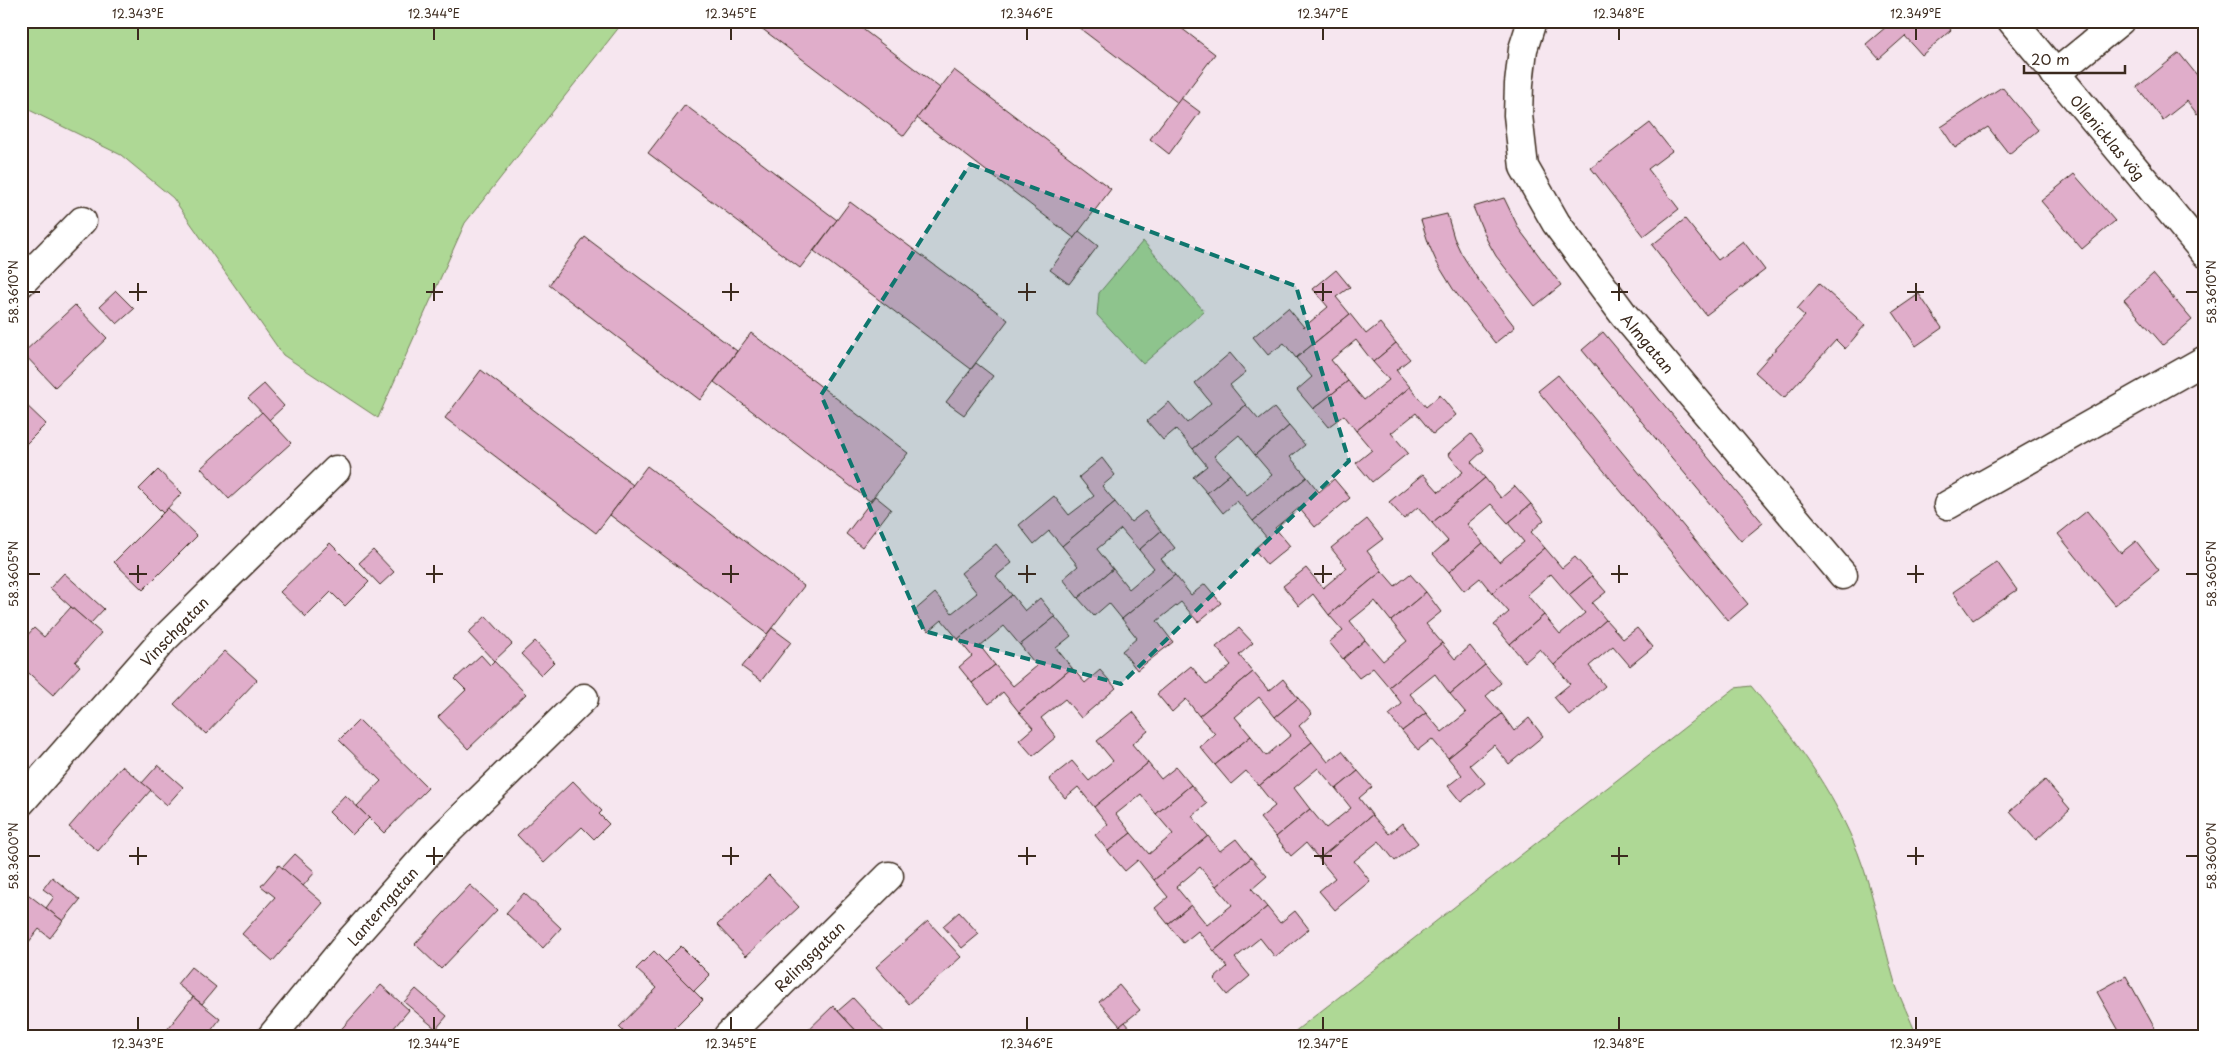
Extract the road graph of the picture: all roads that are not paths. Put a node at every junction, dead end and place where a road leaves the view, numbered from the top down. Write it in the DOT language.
graph roads {
  1 [pos="1532,21"];
  2 [pos="2012,21"];
  3 [pos="2120,21"];
  4 [pos="2055,74"];
  5 [pos="82,221"];
  6 [pos="2205,253"];
  7 [pos="21,283"];
  8 [pos="2205,360"];
  9 [pos="336,470"];
  10 [pos="1948,505"];
  11 [pos="1843,575"];
  12 [pos="584,698"];
  13 [pos="21,802"];
  14 [pos="889,876"];
  15 [pos="272,1036"];
  16 [pos="728,1036"];
  1 -- 11 [label="street, Almgatan"];
  2 -- 4 [label="street, Ollenicklas vög"];
  3 -- 4 [label="street"];
  4 -- 6 [label="street, Ollenicklas vög"];
  5 -- 7 [label="street"];
  8 -- 10 [label="street"];
  9 -- 13 [label="street, Vinschgatan"];
  12 -- 15 [label="street, Lanterngatan"];
  14 -- 16 [label="street, Relingsgatan"];
}
